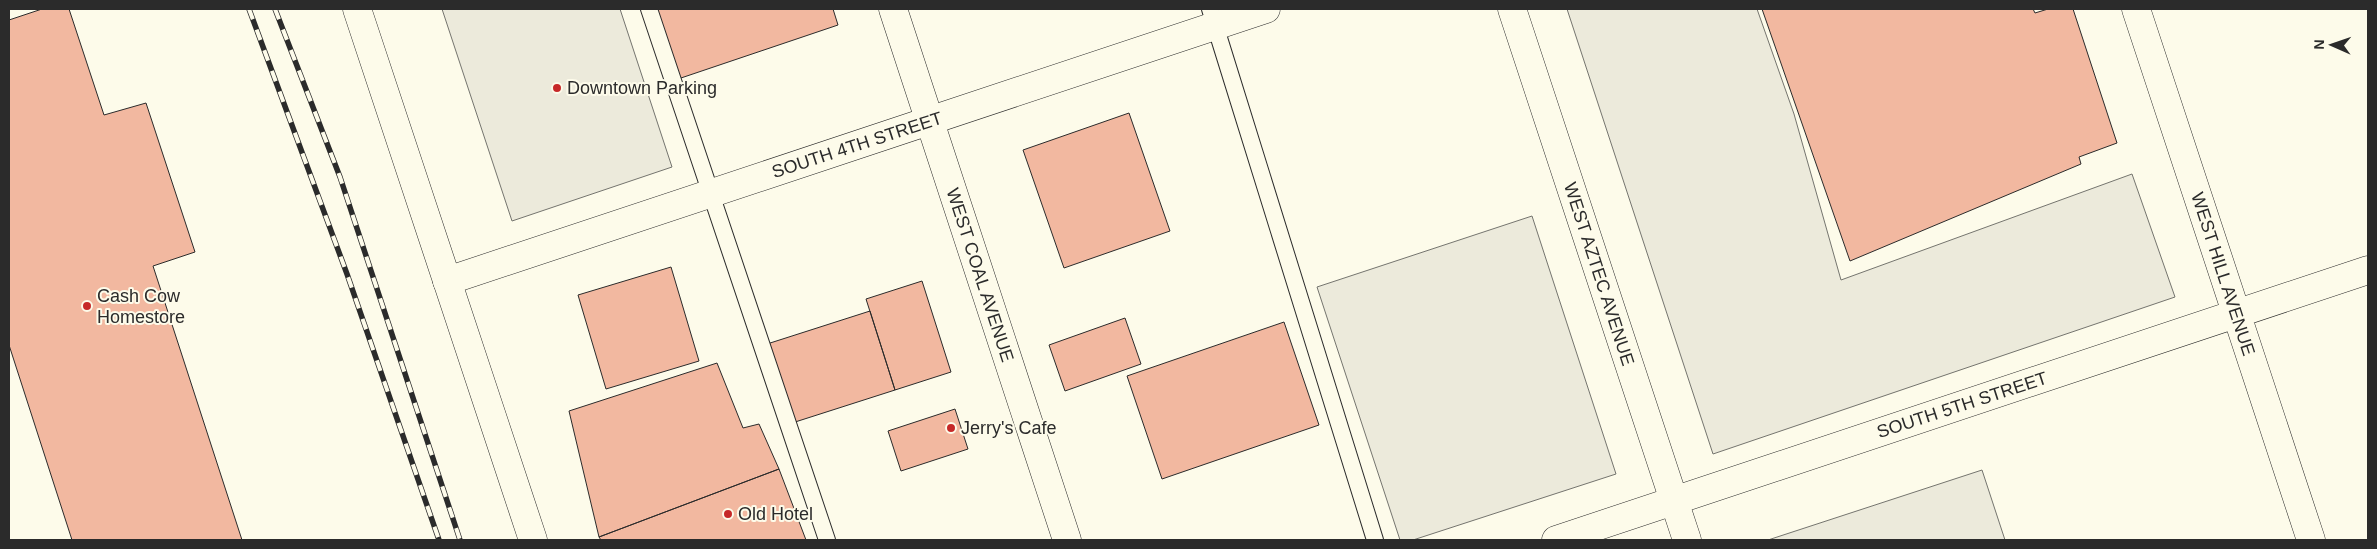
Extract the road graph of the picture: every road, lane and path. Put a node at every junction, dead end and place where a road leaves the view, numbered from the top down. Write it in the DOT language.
graph roads {
  1 [pos="357,9"];
  2 [pos="649,9"];
  3 [pos="893,9"];
  4 [pos="1266,9"];
  5 [pos="1512,9"];
  6 [pos="2136,9"];
  7 [pos="1213,17"];
  8 [pos="930,120"];
  9 [pos="712,193"];
  10 [pos="2368,270"];
  11 [pos="447,281"];
  12 [pos="2236,314"];
  13 [pos="1674,501"];
  14 [pos="532,540"];
  15 [pos="827,540"];
  16 [pos="1067,540"];
  17 [pos="1375,540"];
  18 [pos="1556,540"];
  19 [pos="1687,540"];
  20 [pos="2311,540"];
  1 -- 11 [label="street"];
  2 -- 9 [label="lane"];
  3 -- 8 [label="street, WEST COAL AVENUE"];
  4 -- 7 [label="street, SOUTH 4TH STREET"];
  5 -- 13 [label="street, WEST AZTEC AVENUE"];
  6 -- 12 [label="street, WEST HILL AVENUE"];
  7 -- 8 [label="street, SOUTH 4TH STREET"];
  7 -- 17 [label="lane"];
  8 -- 9 [label="street, SOUTH 4TH STREET"];
  8 -- 16 [label="street, WEST COAL AVENUE"];
  9 -- 11 [label="street, SOUTH 4TH STREET"];
  9 -- 15 [label="lane"];
  10 -- 12 [label="street, SOUTH 5TH STREET"];
  11 -- 14 [label="street"];
  12 -- 13 [label="street, SOUTH 5TH STREET"];
  12 -- 20 [label="street, WEST HILL AVENUE"];
  13 -- 18 [label="street, SOUTH 5TH STREET"];
  13 -- 19 [label="street, WEST AZTEC AVENUE"];
}
